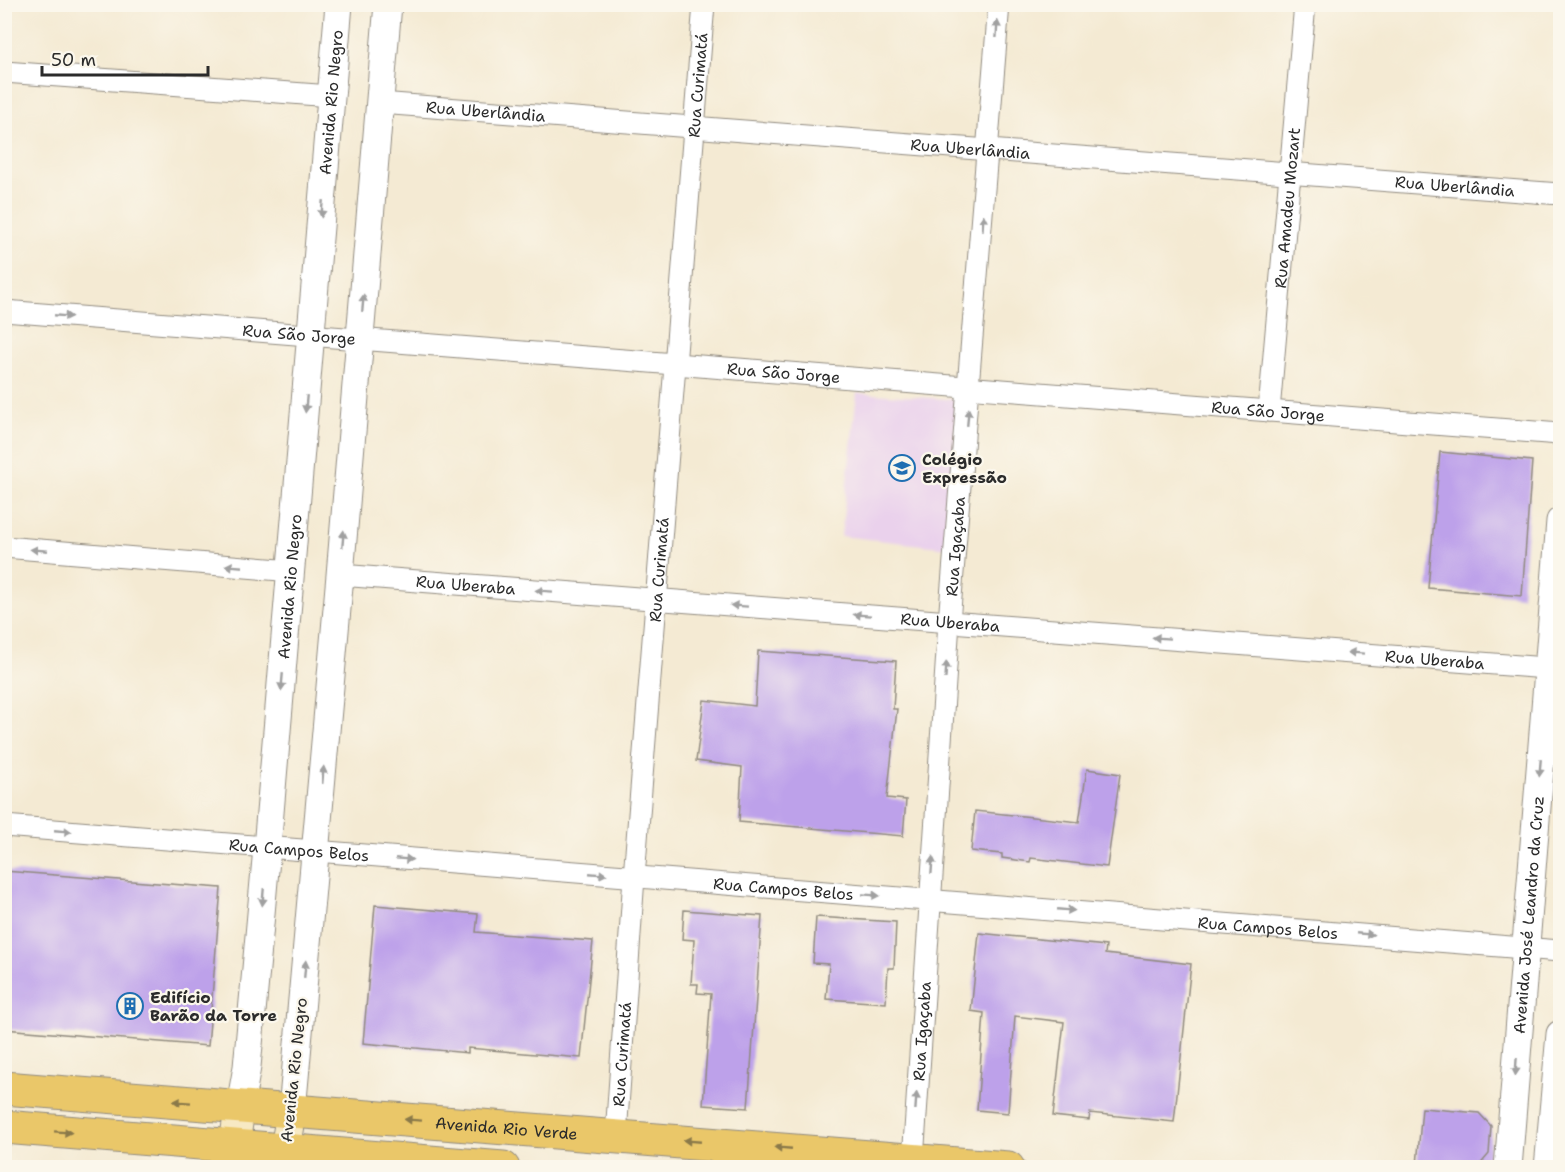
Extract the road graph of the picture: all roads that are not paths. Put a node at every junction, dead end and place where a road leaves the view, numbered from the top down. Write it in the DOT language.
graph roads {
  1 [pos="339,4"];
  2 [pos="388,4"];
  3 [pos="704,4"];
  4 [pos="999,4"];
  5 [pos="1305,4"];
  6 [pos="4,72"];
  7 [pos="331,96"];
  8 [pos="380,103"];
  9 [pos="694,127"];
  10 [pos="988,150"];
  11 [pos="1290,173"];
  12 [pos="1560,194"];
  13 [pos="4,311"];
  14 [pos="311,336"];
  15 [pos="360,340"];
  16 [pos="675,364"];
  17 [pos="970,388"];
  18 [pos="1269,411"];
  19 [pos="1560,434"];
  20 [pos="1560,521"];
  21 [pos="4,547"];
  22 [pos="292,571"];
  23 [pos="340,575"];
  24 [pos="657,600"];
  25 [pos="949,622"];
  26 [pos="1555,669"];
  27 [pos="4,826"];
  28 [pos="267,848"];
  29 [pos="316,852"];
  30 [pos="634,877"];
  31 [pos="929,898"];
  32 [pos="1525,948"];
  33 [pos="1560,951"];
  34 [pos="1560,1034"];
  35 [pos="4,1089"];
  36 [pos="240,1106"];
  37 [pos="292,1111"];
  38 [pos="4,1127"];
  39 [pos="616,1135"];
  40 [pos="233,1156"];
  41 [pos="284,1158"];
  42 [pos="913,1160"];
  43 [pos="503,1167"];
  44 [pos="1008,1167"];
  45 [pos="1508,1167"];
  46 [pos="1548,1167"];
  1 -- 7 [label="street, Avenida Rio Negro"];
  2 -- 8 [label="street, Avenida Rio Negro"];
  3 -- 9 [label="street, Rua Curimatá"];
  10 -- 4 [label="street, Rua Igaçaba, one-way"];
  5 -- 11 [label="street, Rua Amadeu Mozart"];
  6 -- 7 [label="street"];
  7 -- 14 [label="street, Avenida Rio Negro, one-way"];
  8 -- 9 [label="street, Rua Uberlândia"];
  15 -- 8 [label="street, Avenida Rio Negro, one-way"];
  9 -- 10 [label="street, Rua Uberlândia"];
  9 -- 16 [label="street, Rua Curimatá"];
  10 -- 11 [label="street, Rua Uberlândia"];
  17 -- 10 [label="street, Rua Igaçaba, one-way"];
  11 -- 12 [label="street, Rua Uberlândia"];
  11 -- 18 [label="street, Rua Amadeu Mozart"];
  13 -- 14 [label="street, Rua São Jorge, one-way"];
  14 -- 15 [label="street, Rua São Jorge"];
  14 -- 22 [label="street, Avenida Rio Negro, one-way"];
  15 -- 16 [label="street, Rua São Jorge"];
  23 -- 15 [label="street, Avenida Rio Negro, one-way"];
  16 -- 17 [label="street, Rua São Jorge"];
  16 -- 24 [label="street, Rua Curimatá"];
  17 -- 18 [label="street, Rua São Jorge"];
  25 -- 17 [label="street, Rua Igaçaba, one-way"];
  18 -- 19 [label="street, Rua São Jorge"];
  20 -- 26 [label="street, Avenida José Leandro da Cruz"];
  22 -- 21 [label="street, one-way"];
  22 -- 28 [label="street, Avenida Rio Negro, one-way"];
  24 -- 23 [label="street, Rua Uberaba, one-way"];
  29 -- 23 [label="street, Avenida Rio Negro, one-way"];
  25 -- 24 [label="street, Rua Uberaba, one-way"];
  24 -- 30 [label="street, Rua Curimatá"];
  26 -- 25 [label="street, Rua Uberaba, one-way"];
  31 -- 25 [label="street, Rua Igaçaba, one-way"];
  26 -- 32 [label="street, Avenida José Leandro da Cruz, one-way"];
  27 -- 28 [label="street, Rua Campos Belos, one-way"];
  28 -- 29 [label="street, Rua Campos Belos"];
  28 -- 36 [label="street, Avenida Rio Negro, one-way"];
  29 -- 30 [label="street, Rua Campos Belos, one-way"];
  37 -- 29 [label="street, Avenida Rio Negro, one-way"];
  30 -- 31 [label="street, Rua Campos Belos, one-way"];
  30 -- 39 [label="street, Rua Curimatá"];
  31 -- 32 [label="street, Rua Campos Belos, one-way"];
  42 -- 31 [label="street, Rua Igaçaba, one-way"];
  32 -- 33 [label="street, Rua Campos Belos"];
  32 -- 45 [label="street, Avenida José Leandro da Cruz, one-way"];
  34 -- 46 [label="street"];
  36 -- 35 [label="main road, Avenida Rio Verde, one-way"];
  36 -- 37 [label="main road, Avenida Rio Verde"];
  36 -- 40 [label="main road, Avenida Rio Negro"];
  39 -- 37 [label="main road, Avenida Rio Verde, one-way"];
  37 -- 41 [label="main road, Avenida Rio Negro"];
  38 -- 40 [label="main road, one-way"];
  42 -- 39 [label="main road, Avenida Rio Verde, one-way"];
  40 -- 41 [label="main road"];
  41 -- 43 [label="main road"];
  42 -- 44 [label="main road, Avenida Rio Verde"];
}
